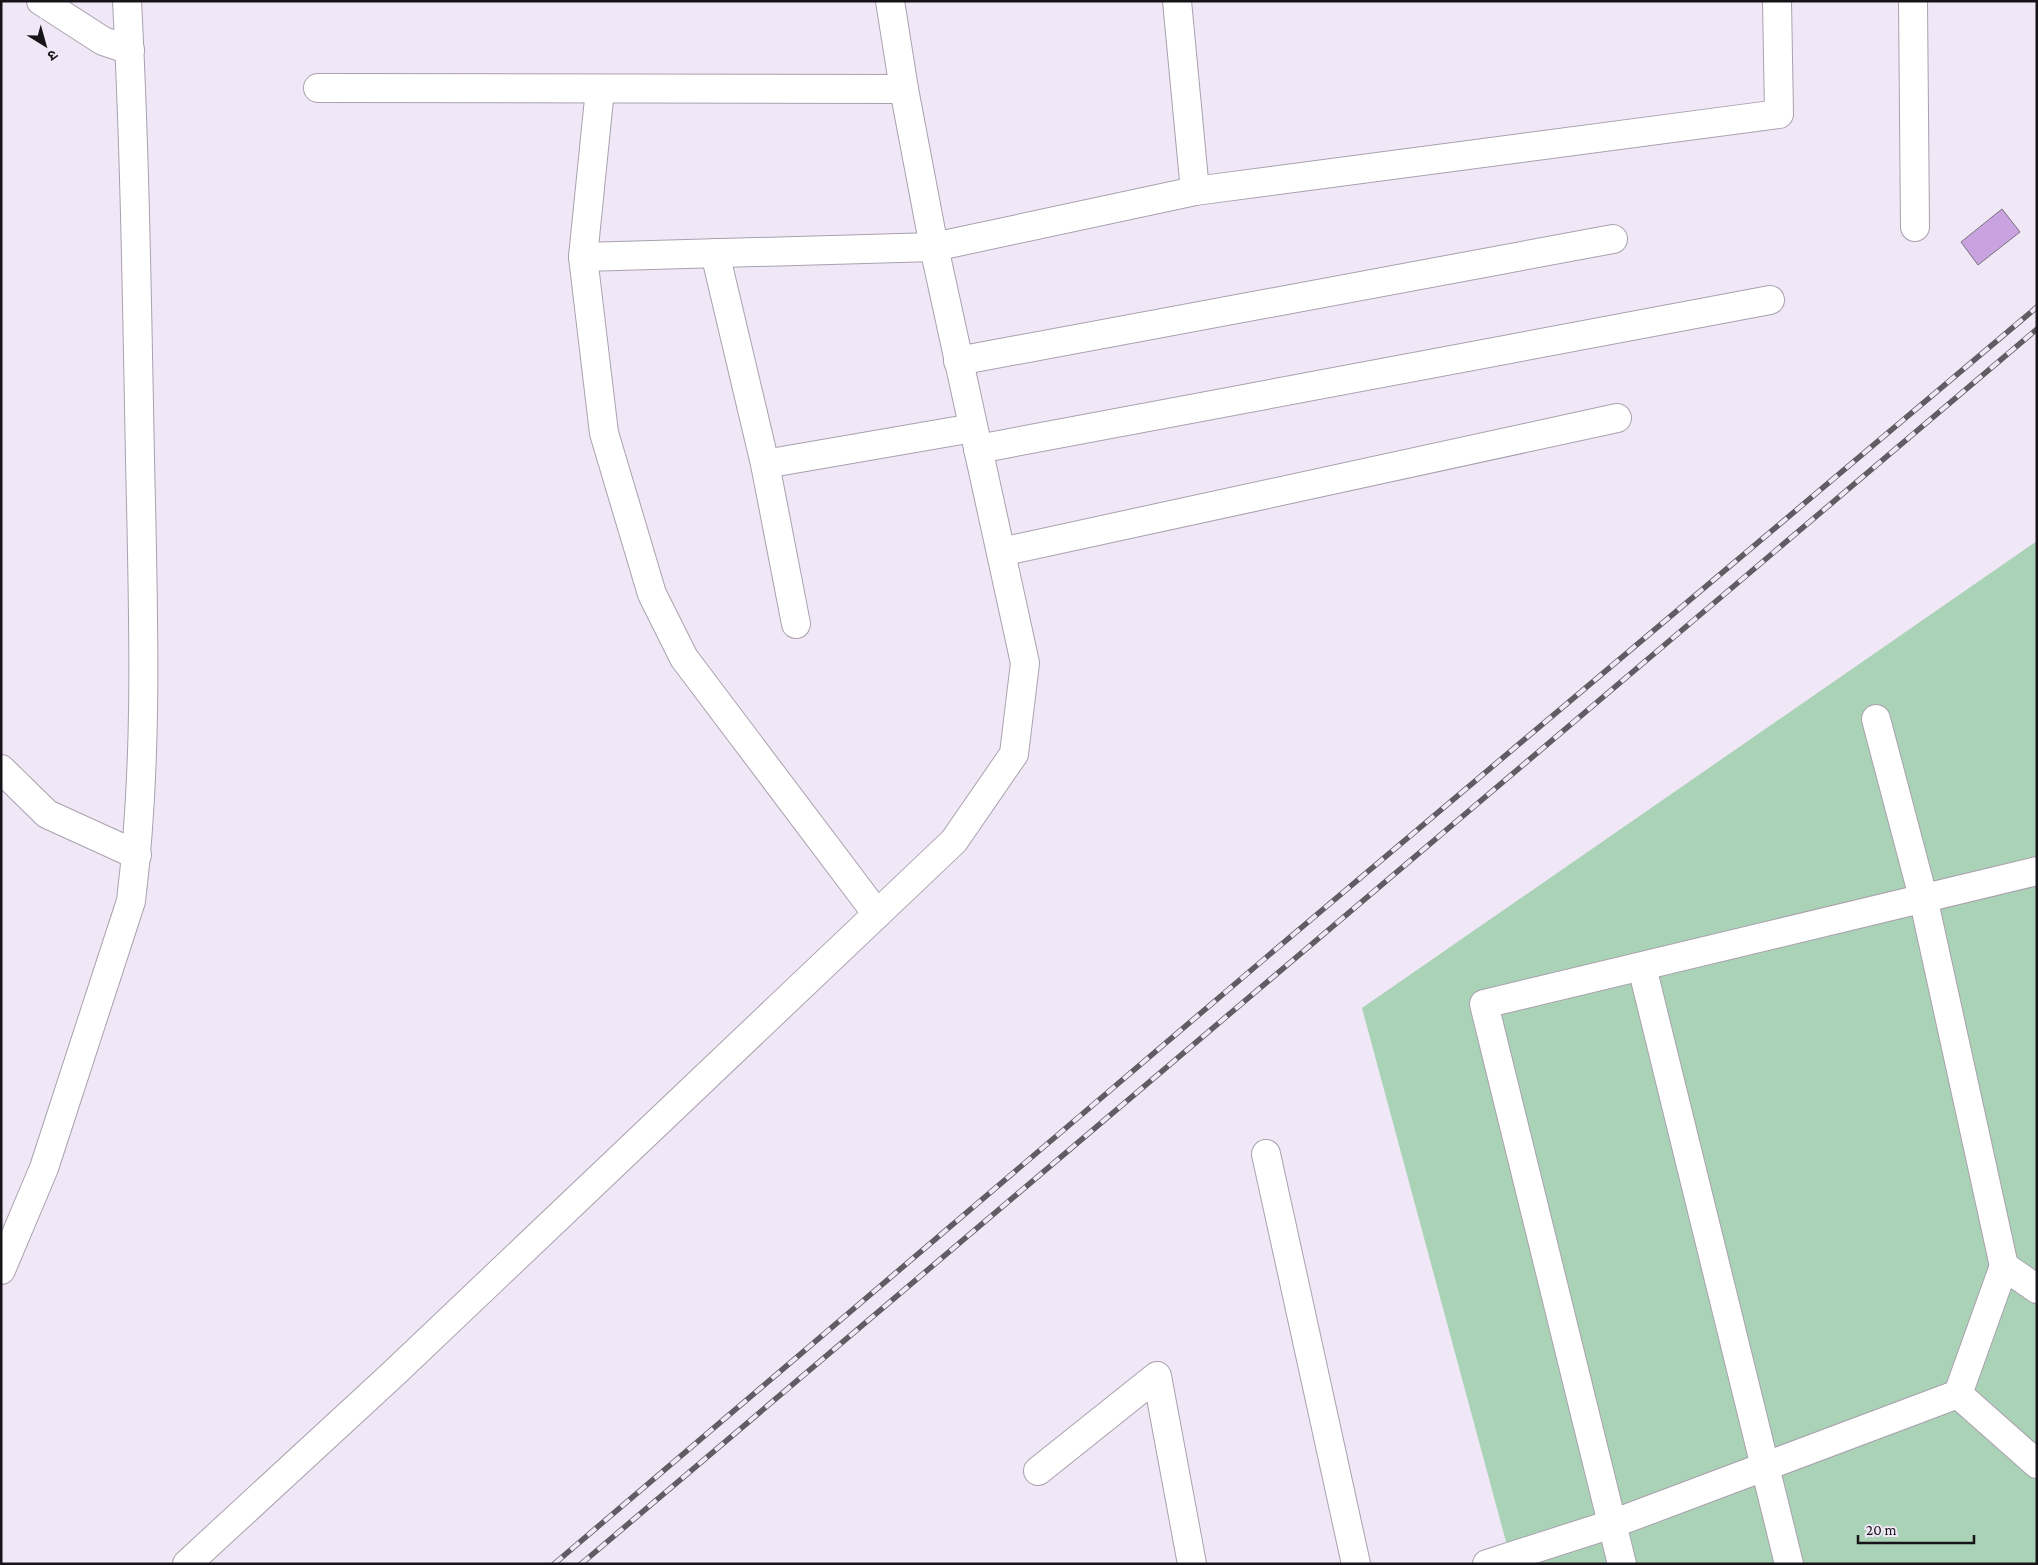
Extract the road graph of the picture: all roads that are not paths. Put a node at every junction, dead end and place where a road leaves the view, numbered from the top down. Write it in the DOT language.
graph roads {
  1 [pos="41,1"];
  2 [pos="127,1"];
  3 [pos="890,1"];
  4 [pos="1177,1"];
  5 [pos="1776,1"];
  6 [pos="1913,1"];
  7 [pos="130,50"];
  8 [pos="318,88"];
  9 [pos="600,89"];
  10 [pos="904,89"];
  11 [pos="1195,191"];
  12 [pos="1915,227"];
  13 [pos="1613,239"];
  14 [pos="934,247"];
  15 [pos="715,253"];
  16 [pos="583,257"];
  17 [pos="1770,300"];
  18 [pos="958,361"];
  19 [pos="1617,418"];
  20 [pos="976,439"];
  21 [pos="765,464"];
  22 [pos="1001,552"];
  23 [pos="796,624"];
  24 [pos="1876,719"];
  25 [pos="1,769"];
  26 [pos="136,855"];
  27 [pos="2037,871"];
  28 [pos="1923,897"];
  29 [pos="877,914"];
  30 [pos="1642,967"];
  31 [pos="1266,1154"];
  32 [pos="2004,1266"];
  33 [pos="1,1270"];
  34 [pos="2037,1289"];
  35 [pos="1958,1394"];
  36 [pos="2037,1464"];
  37 [pos="1764,1466"];
  38 [pos="1038,1471"];
  39 [pos="1612,1524"];
  40 [pos="187,1564"];
  41 [pos="1192,1564"];
  42 [pos="1356,1564"];
  43 [pos="1488,1564"];
  44 [pos="1622,1564"];
  45 [pos="1788,1564"];
  1 -- 7 [label="street"];
  2 -- 7 [label="street"];
  3 -- 10 [label="street"];
  4 -- 11 [label="street"];
  5 -- 11 [label="street"];
  6 -- 12 [label="street"];
  7 -- 26 [label="street"];
  8 -- 9 [label="street"];
  9 -- 10 [label="street"];
  9 -- 16 [label="street"];
  10 -- 14 [label="street"];
  11 -- 14 [label="street"];
  13 -- 18 [label="street"];
  14 -- 15 [label="street"];
  14 -- 18 [label="street"];
  15 -- 16 [label="street"];
  15 -- 21 [label="street"];
  16 -- 29 [label="street"];
  17 -- 20 [label="street"];
  18 -- 20 [label="street"];
  19 -- 22 [label="street"];
  20 -- 21 [label="street"];
  20 -- 22 [label="street"];
  21 -- 23 [label="street"];
  22 -- 29 [label="street"];
  24 -- 28 [label="street"];
  25 -- 26 [label="street"];
  26 -- 33 [label="street"];
  27 -- 28 [label="street"];
  28 -- 30 [label="street"];
  28 -- 32 [label="street"];
  29 -- 40 [label="street"];
  30 -- 37 [label="street"];
  30 -- 39 [label="street"];
  31 -- 42 [label="street"];
  32 -- 34 [label="street"];
  32 -- 35 [label="street"];
  35 -- 36 [label="street"];
  35 -- 37 [label="street"];
  37 -- 39 [label="street"];
  37 -- 45 [label="street"];
  38 -- 41 [label="street"];
  39 -- 43 [label="street"];
  39 -- 44 [label="street"];
}
